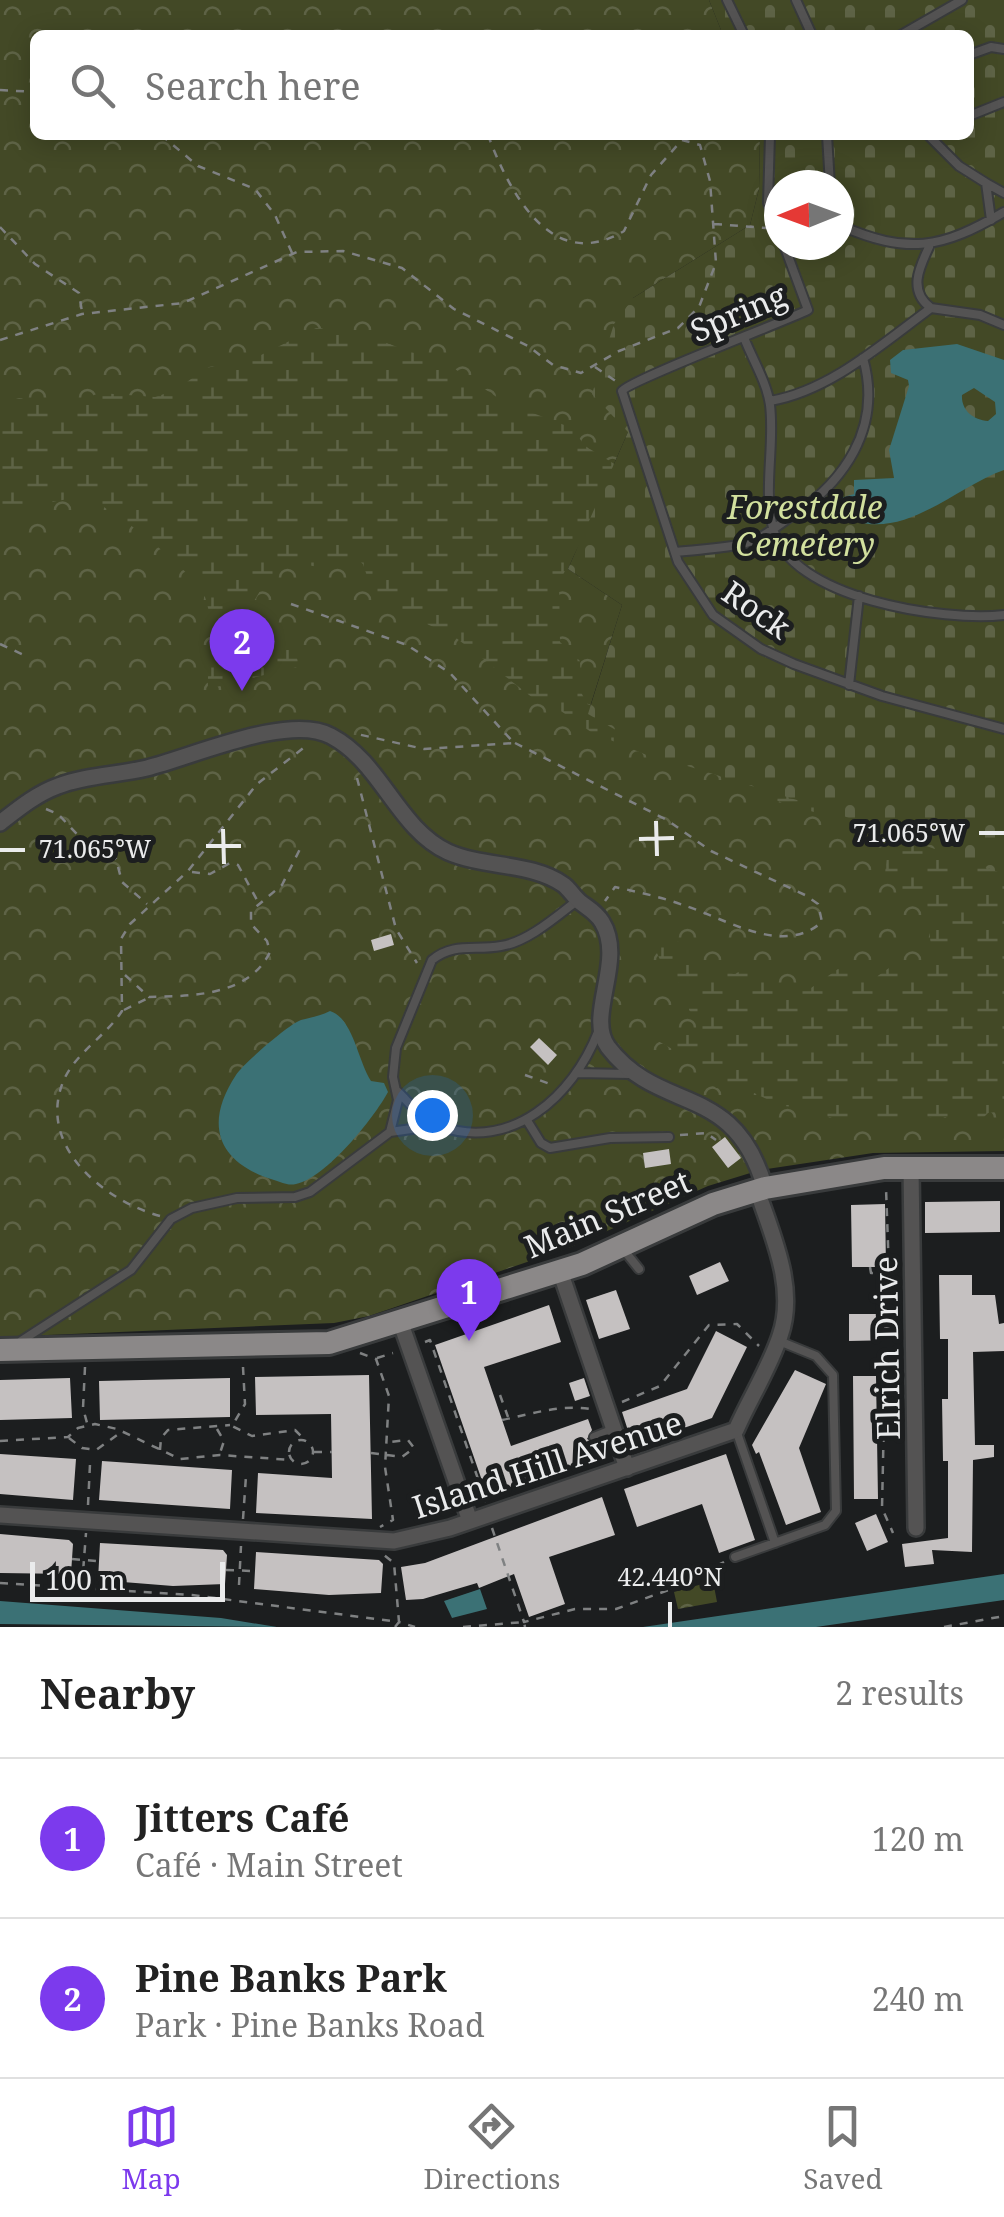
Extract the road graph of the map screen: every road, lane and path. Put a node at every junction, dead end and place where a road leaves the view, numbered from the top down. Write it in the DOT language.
graph roads {
  1 [pos="727,0"];
  2 [pos="796,0"];
  3 [pos="962,0"];
  4 [pos="742,30"];
  5 [pos="810,30"];
  6 [pos="910,30"];
  7 [pos="1004,50"];
  8 [pos="974,54"];
  9 [pos="0,90"];
  10 [pos="30,92"];
  11 [pos="1004,102"];
  12 [pos="974,114"];
  13 [pos="167,140"];
  14 [pos="490,140"];
  15 [pos="682,140"];
  16 [pos="682,140"];
  17 [pos="770,140"];
  18 [pos="827,140"];
  19 [pos="933,140"];
  20 [pos="769,170"];
  21 [pos="829,170"];
  22 [pos="986,183"];
  23 [pos="1004,192"];
  24 [pos="1004,212"];
  25 [pos="991,220"];
  26 [pos="713,224"];
  27 [pos="0,227"];
  28 [pos="764,228"];
  29 [pos="854,230"];
  30 [pos="929,246"];
  31 [pos="292,255"];
  32 [pos="790,260"];
  33 [pos="931,308"];
  34 [pos="82,314"];
  35 [pos="1004,325"];
  36 [pos="0,340"];
  37 [pos="746,340"];
  38 [pos="862,358"];
  39 [pos="594,366"];
  40 [pos="624,386"];
  41 [pos="770,401"];
  42 [pos="773,529"];
  43 [pos="676,552"];
  44 [pos="860,596"];
  45 [pos="291,604"];
  46 [pos="1004,615"];
  47 [pos="0,644"];
  48 [pos="26,656"];
  49 [pos="848,685"];
  50 [pos="1004,729"];
  51 [pos="331,736"];
  52 [pos="514,742"];
  53 [pos="354,770"];
  54 [pos="39,796"];
  55 [pos="0,822"];
  56 [pos="302,845"];
  57 [pos="188,871"];
  58 [pos="578,900"];
  59 [pos="259,901"];
  60 [pos="147,904"];
  61 [pos="596,913"];
  62 [pos="426,971"];
  63 [pos="125,975"];
  64 [pos="150,997"];
  65 [pos="122,1011"];
  66 [pos="600,1026"];
  67 [pos="576,1073"];
  68 [pos="525,1076"];
  69 [pos="638,1076"];
  70 [pos="564,1089"];
  71 [pos="397,1091"];
  72 [pos="528,1122"];
  73 [pos="438,1126"];
  74 [pos="390,1132"];
  75 [pos="669,1137"];
  76 [pos="716,1140"];
  77 [pos="911,1167"];
  78 [pos="1004,1168"];
  79 [pos="883,1184"];
  80 [pos="762,1189"];
  81 [pos="171,1219"];
  82 [pos="622,1248"];
  83 [pos="870,1267"];
  84 [pos="640,1269"];
  85 [pos="560,1271"];
  86 [pos="400,1321"];
  87 [pos="775,1348"];
  88 [pos="2,1350"];
  89 [pos="84,1350"];
  90 [pos="359,1353"];
  91 [pos="242,1367"];
  92 [pos="885,1370"];
  93 [pos="500,1394"];
  94 [pos="607,1408"];
  95 [pos="508,1418"];
  96 [pos="502,1420"];
  97 [pos="88,1424"];
  98 [pos="232,1426"];
  99 [pos="217,1429"];
  100 [pos="614,1430"];
  101 [pos="736,1430"];
  102 [pos="120,1433"];
  103 [pos="594,1436"];
  104 [pos="68,1437"];
  105 [pos="0,1440"];
  106 [pos="306,1441"];
  107 [pos="389,1442"];
  108 [pos="160,1452"];
  109 [pos="312,1452"];
  110 [pos="332,1452"];
  111 [pos="371,1452"];
  112 [pos="387,1452"];
  113 [pos="220,1454"];
  114 [pos="292,1460"];
  115 [pos="627,1468"];
  116 [pos="0,1515"];
  117 [pos="487,1515"];
  118 [pos="470,1521"];
  119 [pos="916,1528"];
  120 [pos="893,1533"];
  121 [pos="378,1540"];
  122 [pos="775,1543"];
  123 [pos="72,1558"];
  124 [pos="735,1558"];
  125 [pos="96,1560"];
  126 [pos="226,1570"];
  127 [pos="252,1571"];
  128 [pos="0,1583"];
  129 [pos="1004,1616"];
  130 [pos="399,1622"];
  131 [pos="524,1625"];
  132 [pos="394,1627"];
  133 [pos="415,1627"];
  134 [pos="463,1627"];
  135 [pos="944,1627"];
  1 -- 4 [label="lane"];
  2 -- 5 [label="lane"];
  3 -- 6 [label="lane"];
  7 -- 8 [label="lane"];
  9 -- 10 [label="path"];
  11 -- 12 [label="lane"];
  13 -- 31 [label="path"];
  14 -- 15 [label="path"];
  16 -- 26 [label="path"];
  17 -- 20 [label="lane, Spring"];
  18 -- 21 [label="lane"];
  19 -- 22 [label="lane"];
  22 -- 23 [label="lane"];
  22 -- 25 [label="lane"];
  24 -- 25 [label="lane"];
  25 -- 30 [label="lane"];
  26 -- 28 [label="path"];
  26 -- 39 [label="path"];
  27 -- 34 [label="path"];
  29 -- 30 [label="lane"];
  30 -- 33 [label="lane"];
  31 -- 34 [label="path"];
  31 -- 39 [label="path"];
  32 -- 37 [label="lane, Spring"];
  33 -- 35 [label="lane"];
  33 -- 38 [label="lane"];
  34 -- 36 [label="path"];
  37 -- 40 [label="lane, Spring"];
  37 -- 41 [label="lane"];
  38 -- 41 [label="lane"];
  38 -- 42 [label="lane"];
  39 -- 40 [label="path"];
  40 -- 43 [label="lane, Rock"];
  41 -- 42 [label="lane"];
  42 -- 43 [label="lane"];
  42 -- 44 [label="lane"];
  43 -- 49 [label="lane, Rock"];
  44 -- 46 [label="lane"];
  44 -- 49 [label="lane"];
  45 -- 52 [label="path"];
  47 -- 48 [label="path"];
  49 -- 50 [label="lane, Rock"];
  51 -- 52 [label="path"];
  51 -- 54 [label="street"];
  51 -- 57 [label="path"];
  51 -- 58 [label="street"];
  52 -- 61 [label="path"];
  53 -- 62 [label="path"];
  54 -- 55 [label="street"];
  54 -- 60 [label="path"];
  56 -- 59 [label="path"];
  57 -- 59 [label="path"];
  57 -- 60 [label="path"];
  58 -- 61 [label="street"];
  58 -- 62 [label="lane"];
  59 -- 64 [label="path"];
  60 -- 63 [label="path"];
  61 -- 66 [label="street"];
  62 -- 71 [label="lane"];
  63 -- 64 [label="path"];
  63 -- 65 [label="path"];
  64 -- 65 [label="path"];
  65 -- 81 [label="path"];
  66 -- 67 [label="lane"];
  66 -- 69 [label="street"];
  67 -- 69 [label="lane"];
  67 -- 70 [label="lane"];
  68 -- 70 [label="path"];
  69 -- 80 [label="street"];
  70 -- 72 [label="lane"];
  71 -- 73 [label="lane"];
  71 -- 74 [label="lane"];
  72 -- 73 [label="lane"];
  72 -- 75 [label="lane"];
  73 -- 74 [label="lane"];
  74 -- 81 [label="lane"];
  75 -- 76 [label="path"];
  77 -- 78 [label="main road, Main Street"];
  77 -- 80 [label="main road, Main Street"];
  77 -- 119 [label="street, Elrich Drive"];
  79 -- 83 [label="path"];
  80 -- 82 [label="main road, Main Street"];
  80 -- 87 [label="street"];
  81 -- 88 [label="lane"];
  82 -- 84 [label="lane"];
  82 -- 85 [label="main road, Main Street"];
  85 -- 86 [label="main road, Main Street"];
  85 -- 94 [label="street"];
  86 -- 89 [label="main road, Main Street"];
  86 -- 118 [label="street"];
  87 -- 94 [label="path"];
  87 -- 101 [label="street"];
  87 -- 122 [label="lane"];
  88 -- 89 [label="main road, Main Street"];
  89 -- 97 [label="path"];
  90 -- 107 [label="path"];
  91 -- 98 [label="path"];
  92 -- 120 [label="path"];
  93 -- 95 [label="path"];
  94 -- 95 [label="path"];
  94 -- 100 [label="street"];
  95 -- 96 [label="path"];
  97 -- 102 [label="path"];
  97 -- 104 [label="path"];
  98 -- 99 [label="path"];
  98 -- 106 [label="path"];
  99 -- 108 [label="path"];
  99 -- 113 [label="path"];
  100 -- 103 [label="lane"];
  100 -- 115 [label="street"];
  101 -- 115 [label="street, Island Hill Avenue"];
  101 -- 122 [label="lane"];
  102 -- 104 [label="path"];
  102 -- 108 [label="path"];
  104 -- 105 [label="path"];
  106 -- 109 [label="path"];
  106 -- 114 [label="path"];
  107 -- 112 [label="path"];
  107 -- 112 [label="path"];
  108 -- 113 [label="path"];
  109 -- 110 [label="path"];
  109 -- 114 [label="path"];
  111 -- 112 [label="path"];
  112 -- 121 [label="path"];
  113 -- 114 [label="path"];
  115 -- 117 [label="street, Island Hill Avenue"];
  116 -- 121 [label="street, Island Hill Avenue"];
  117 -- 118 [label="street, Island Hill Avenue"];
  117 -- 131 [label="path"];
  118 -- 121 [label="street, Island Hill Avenue"];
  121 -- 130 [label="path"];
  122 -- 124 [label="lane"];
  123 -- 125 [label="path"];
  124 -- 131 [label="path"];
  126 -- 127 [label="path"];
  128 -- 130 [label="path"];
  129 -- 135 [label="path"];
  130 -- 132 [label="path"];
  130 -- 133 [label="path"];
  131 -- 134 [label="path"];
}
